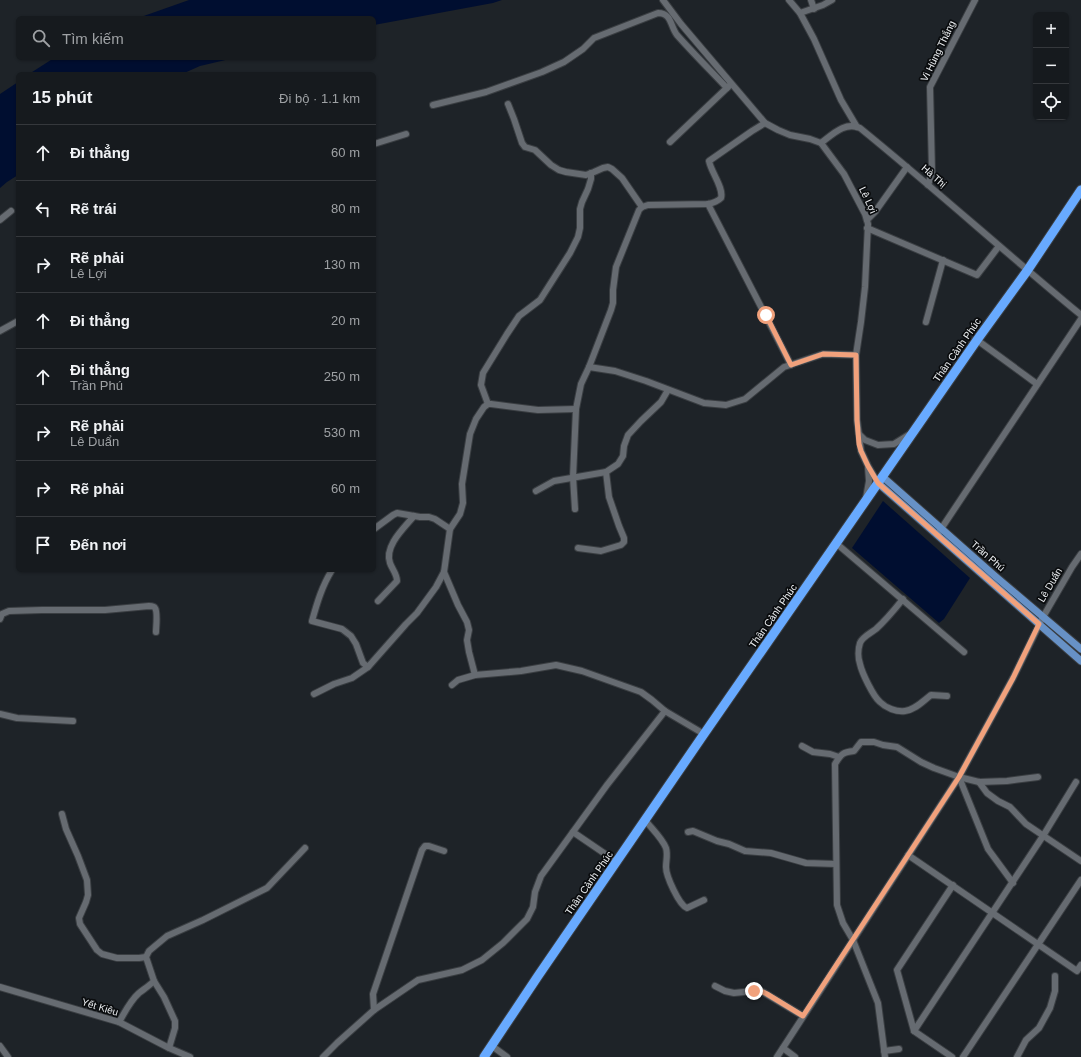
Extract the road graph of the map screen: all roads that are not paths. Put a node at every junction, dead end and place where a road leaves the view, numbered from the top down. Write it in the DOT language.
graph roads {
  1 [pos="662,0"];
  2 [pos="789,0"];
  3 [pos="811,0"];
  4 [pos="832,0"];
  5 [pos="974,0"];
  6 [pos="814,9"];
  7 [pos="800,13"];
  8 [pos="729,86"];
  9 [pos="508,104"];
  10 [pos="433,105"];
  11 [pos="765,123"];
  12 [pos="857,126"];
  13 [pos="406,134"];
  14 [pos="670,142"];
  15 [pos="376,143"];
  16 [pos="821,143"];
  17 [pos="907,167"];
  18 [pos="591,173"];
  19 [pos="928,185"];
  20 [pos="1081,190"];
  21 [pos="708,204"];
  22 [pos="642,207"];
  23 [pos="11,211"];
  24 [pos="0,220"];
  25 [pos="866,220"];
  26 [pos="867,228"];
  27 [pos="999,246"];
  28 [pos="942,260"];
  29 [pos="1027,271"];
  30 [pos="1081,315"];
  31 [pos="1081,319"];
  32 [pos="16,322"];
  33 [pos="926,322"];
  34 [pos="0,331"];
  35 [pos="977,340"];
  36 [pos="856,355"];
  37 [pos="791,365"];
  38 [pos="589,367"];
  39 [pos="1037,384"];
  40 [pos="668,390"];
  41 [pos="488,404"];
  42 [pos="576,409"];
  43 [pos="913,432"];
  44 [pos="859,434"];
  45 [pos="868,466"];
  46 [pos="606,472"];
  47 [pos="573,477"];
  48 [pos="881,480"];
  49 [pos="536,491"];
  50 [pos="866,501"];
  51 [pos="575,509"];
  52 [pos="414,516"];
  53 [pos="376,527"];
  54 [pos="450,528"];
  55 [pos="941,529"];
  56 [pos="937,535"];
  57 [pos="837,544"];
  58 [pos="578,548"];
  59 [pos="1081,554"];
  60 [pos="331,572"];
  61 [pos="444,572"];
  62 [pos="903,599"];
  63 [pos="378,601"];
  64 [pos="1043,617"];
  65 [pos="0,619"];
  66 [pos="1039,624"];
  67 [pos="156,632"];
  68 [pos="1081,649"];
  69 [pos="964,652"];
  70 [pos="1081,661"];
  71 [pos="368,667"];
  72 [pos="475,675"];
  73 [pos="452,685"];
  74 [pos="314,694"];
  75 [pos="946,696"];
  76 [pos="665,711"];
  77 [pos="0,714"];
  78 [pos="73,721"];
  79 [pos="704,734"];
  80 [pos="802,746"];
  81 [pos="839,757"];
  82 [pos="959,777"];
  83 [pos="1038,777"];
  84 [pos="979,782"];
  85 [pos="1076,782"];
  86 [pos="62,814"];
  87 [pos="645,820"];
  88 [pos="573,832"];
  89 [pos="688,832"];
  90 [pos="1043,836"];
  91 [pos="304,848"];
  92 [pos="444,851"];
  93 [pos="908,855"];
  94 [pos="1081,861"];
  95 [pos="617,862"];
  96 [pos="836,864"];
  97 [pos="1081,880"];
  98 [pos="1013,883"];
  99 [pos="953,885"];
  100 [pos="704,900"];
  101 [pos="993,913"];
  102 [pos="852,940"];
  103 [pos="1038,945"];
  104 [pos="146,957"];
  105 [pos="1081,965"];
  106 [pos="1055,976"];
  107 [pos="154,981"];
  108 [pos="715,986"];
  109 [pos="0,987"];
  110 [pos="374,1010"];
  111 [pos="803,1016"];
  112 [pos="119,1022"];
  113 [pos="914,1031"];
  114 [pos="0,1046"];
  115 [pos="492,1046"];
  116 [pos="169,1048"];
  117 [pos="783,1048"];
  118 [pos="899,1049"];
  119 [pos="885,1054"];
  120 [pos="8,1057"];
  121 [pos="190,1057"];
  122 [pos="324,1057"];
  123 [pos="484,1057"];
  124 [pos="507,1057"];
  125 [pos="777,1057"];
  126 [pos="795,1057"];
  127 [pos="952,1057"];
  128 [pos="963,1057"];
  129 [pos="1017,1057"];
  1 -- 8 [label="street"];
  2 -- 7 [label="street, Hà Thị"];
  3 -- 6 [label="street"];
  4 -- 6 [label="street"];
  5 -- 19 [label="street, Vi Hùng Thắng"];
  6 -- 7 [label="street"];
  7 -- 12 [label="street, Hà Thị"];
  8 -- 10 [label="street"];
  8 -- 11 [label="street"];
  8 -- 14 [label="street"];
  9 -- 18 [label="street"];
  11 -- 16 [label="street"];
  11 -- 21 [label="street"];
  12 -- 16 [label="street"];
  12 -- 17 [label="street, Hà Thị"];
  13 -- 15 [label="street"];
  16 -- 25 [label="street, Lê Lợi"];
  17 -- 19 [label="street, Hà Thị"];
  17 -- 25 [label="street"];
  18 -- 22 [label="street"];
  18 -- 41 [label="street"];
  19 -- 27 [label="street, Hà Thị"];
  20 -- 29 [label="highway, Thân Cảnh Phúc"];
  21 -- 22 [label="street"];
  21 -- 37 [label="street"];
  22 -- 38 [label="street"];
  23 -- 24 [label="street"];
  25 -- 26 [label="street, Lê Lợi"];
  26 -- 28 [label="street"];
  26 -- 36 [label="street, Lê Lợi"];
  27 -- 28 [label="street"];
  27 -- 29 [label="street, Hà Thị"];
  28 -- 33 [label="street"];
  29 -- 30 [label="street, Hà Thị"];
  29 -- 35 [label="highway, Thân Cảnh Phúc"];
  31 -- 39 [label="street"];
  32 -- 34 [label="street"];
  35 -- 39 [label="street"];
  35 -- 43 [label="highway, Thân Cảnh Phúc"];
  36 -- 37 [label="street"];
  36 -- 44 [label="street, Lê Lợi"];
  37 -- 40 [label="street"];
  38 -- 40 [label="street"];
  38 -- 42 [label="street"];
  39 -- 55 [label="street"];
  40 -- 46 [label="street"];
  41 -- 42 [label="street"];
  41 -- 54 [label="street"];
  42 -- 47 [label="street"];
  43 -- 44 [label="street"];
  43 -- 48 [label="highway, Thân Cảnh Phúc"];
  44 -- 45 [label="street, Lê Lợi"];
  45 -- 48 [label="street"];
  45 -- 50 [label="street"];
  46 -- 47 [label="street"];
  46 -- 58 [label="street"];
  47 -- 49 [label="street"];
  47 -- 51 [label="street"];
  48 -- 50 [label="highway, Thân Cảnh Phúc"];
  48 -- 55 [label="main road, Trần Phú"];
  48 -- 56 [label="main road, Trần Phú"];
  50 -- 57 [label="highway, Thân Cảnh Phúc"];
  52 -- 53 [label="street"];
  52 -- 54 [label="street"];
  52 -- 63 [label="street"];
  54 -- 61 [label="street"];
  55 -- 56 [label="street"];
  55 -- 64 [label="main road, Trần Phú"];
  56 -- 66 [label="main road, Trần Phú"];
  57 -- 62 [label="street"];
  57 -- 79 [label="highway, Thân Cảnh Phúc"];
  59 -- 64 [label="street, Lê Duẩn"];
  60 -- 71 [label="street"];
  61 -- 71 [label="street"];
  61 -- 72 [label="street"];
  62 -- 69 [label="street"];
  62 -- 75 [label="street"];
  64 -- 66 [label="street, Lê Duẩn"];
  64 -- 68 [label="main road, Trần Phú"];
  65 -- 67 [label="street"];
  66 -- 70 [label="main road, Trần Phú"];
  66 -- 82 [label="street, Lê Duẩn"];
  71 -- 74 [label="street"];
  72 -- 73 [label="street"];
  72 -- 76 [label="street"];
  76 -- 79 [label="street"];
  76 -- 88 [label="street"];
  77 -- 78 [label="street"];
  79 -- 87 [label="highway, Thân Cảnh Phúc"];
  80 -- 81 [label="street"];
  81 -- 82 [label="street"];
  81 -- 96 [label="street"];
  82 -- 84 [label="street"];
  82 -- 93 [label="street, Lê Duẩn"];
  82 -- 98 [label="street"];
  83 -- 84 [label="street"];
  84 -- 90 [label="street"];
  85 -- 90 [label="street"];
  86 -- 104 [label="street"];
  87 -- 95 [label="highway, Thân Cảnh Phúc"];
  87 -- 100 [label="street"];
  88 -- 95 [label="street"];
  88 -- 110 [label="street"];
  89 -- 96 [label="street"];
  90 -- 94 [label="street"];
  90 -- 98 [label="street"];
  91 -- 104 [label="street"];
  92 -- 110 [label="street"];
  93 -- 99 [label="street"];
  93 -- 102 [label="street, Lê Duẩn"];
  95 -- 115 [label="highway, Thân Cảnh Phúc"];
  96 -- 102 [label="street"];
  97 -- 103 [label="street"];
  98 -- 101 [label="street"];
  99 -- 101 [label="street"];
  99 -- 113 [label="street"];
  101 -- 103 [label="street"];
  101 -- 113 [label="street"];
  102 -- 111 [label="street, Lê Duẩn"];
  102 -- 119 [label="street"];
  103 -- 105 [label="street"];
  103 -- 128 [label="street"];
  104 -- 107 [label="street"];
  106 -- 129 [label="street"];
  107 -- 112 [label="street"];
  107 -- 116 [label="street"];
  108 -- 111 [label="street"];
  109 -- 112 [label="street, Yết Kiêu"];
  110 -- 122 [label="street"];
  111 -- 117 [label="street, Lê Duẩn"];
  112 -- 116 [label="street, Yết Kiêu"];
  113 -- 127 [label="street"];
  114 -- 120 [label="street"];
  115 -- 123 [label="highway, Thân Cảnh Phúc"];
  115 -- 124 [label="street"];
  116 -- 121 [label="street, Yết Kiêu"];
  117 -- 125 [label="street, Lê Duẩn"];
  117 -- 126 [label="street"];
  118 -- 119 [label="street"];
}
